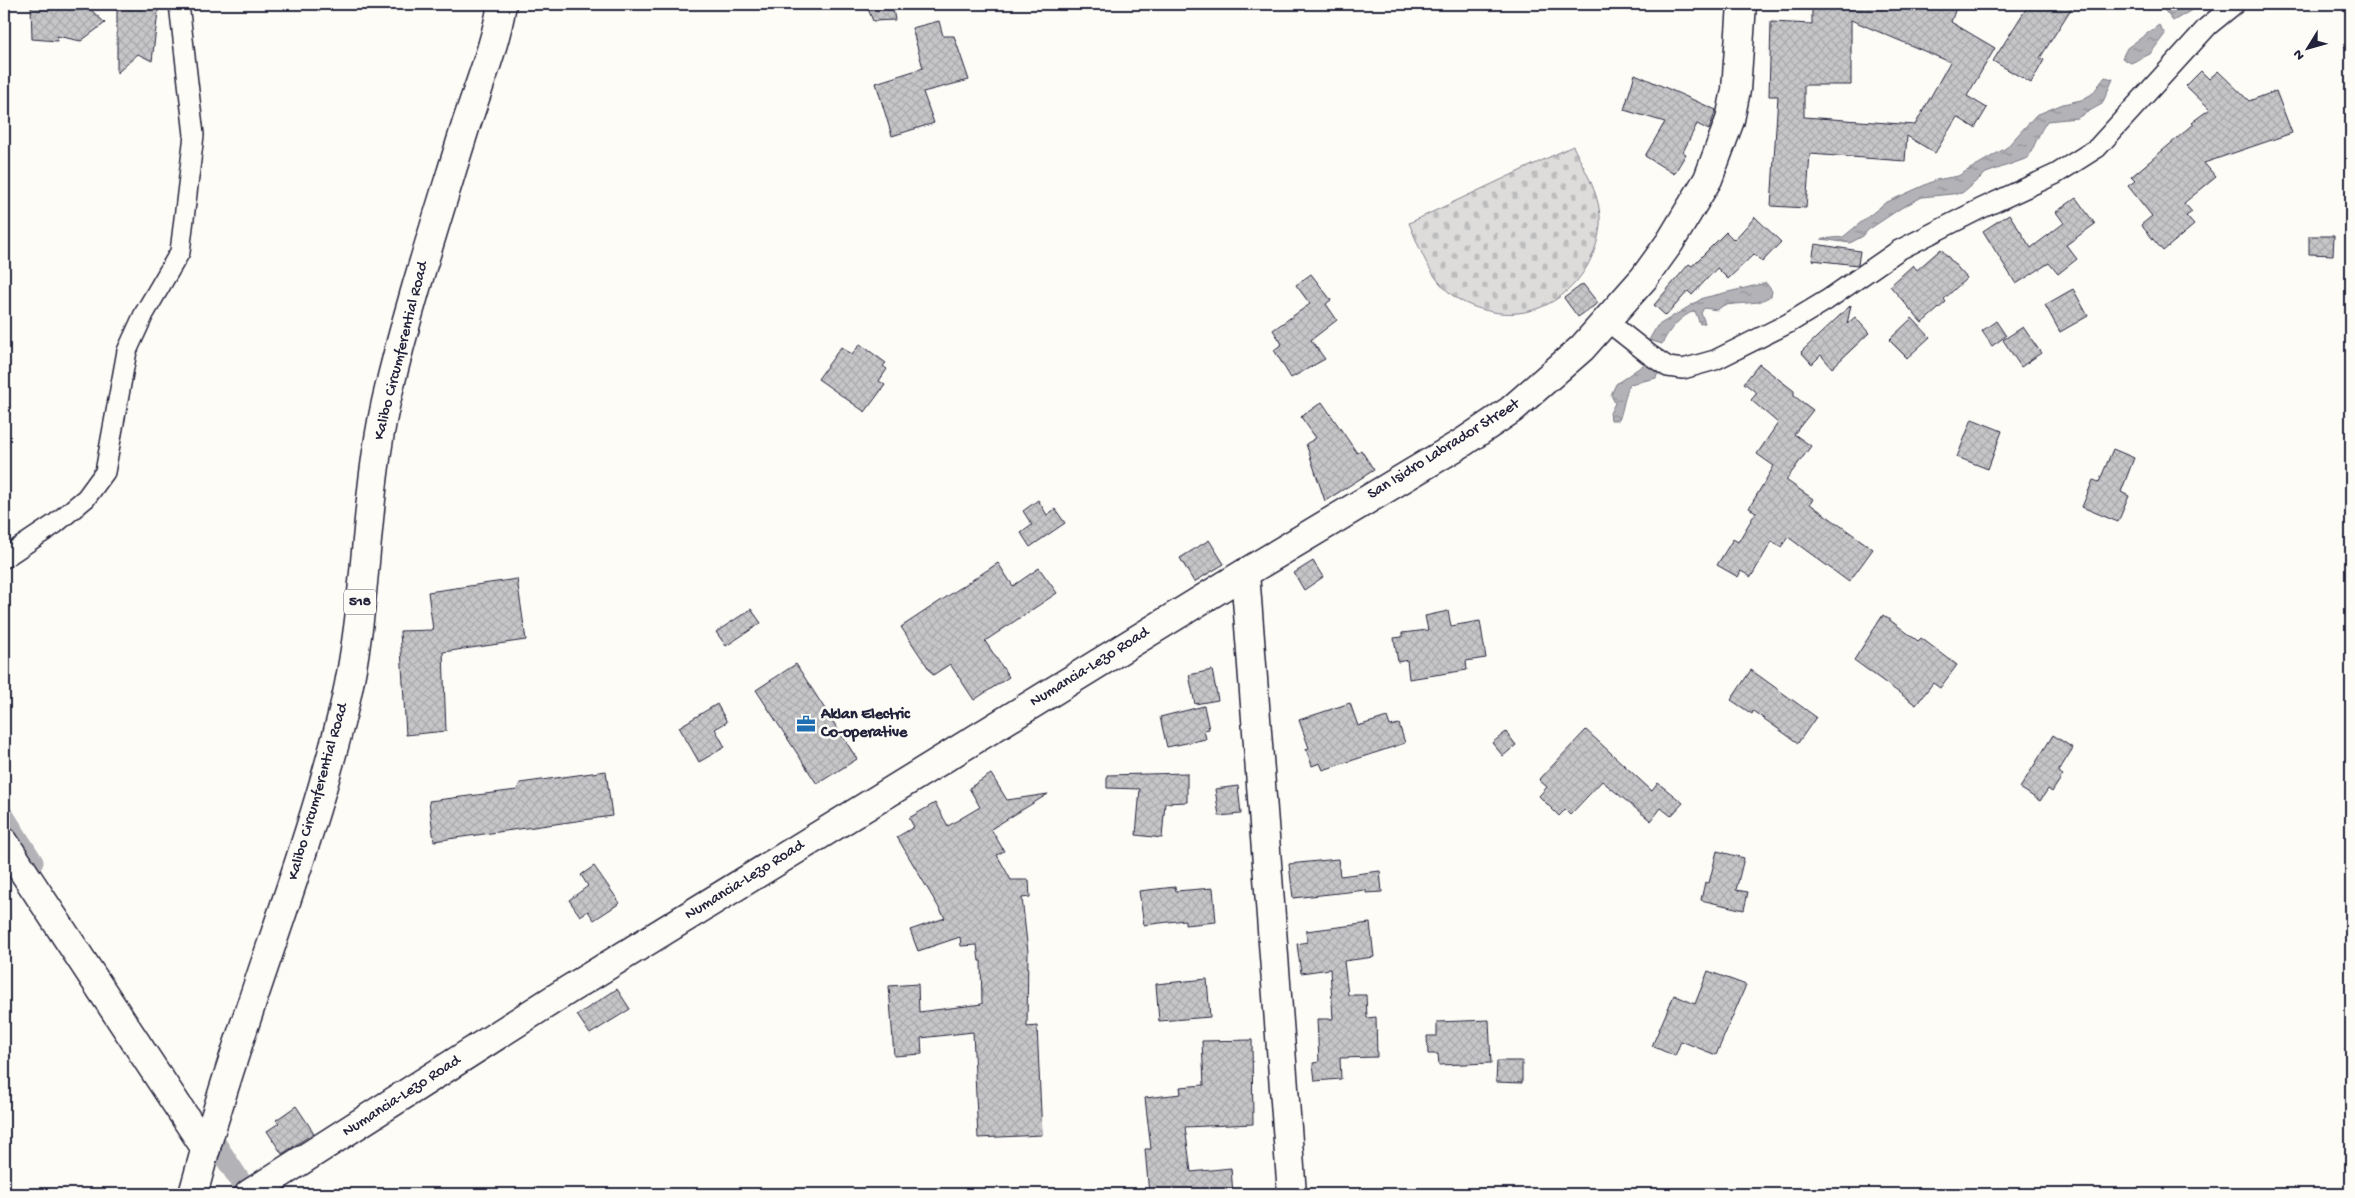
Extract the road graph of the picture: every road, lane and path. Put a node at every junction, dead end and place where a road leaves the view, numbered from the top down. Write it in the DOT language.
graph roads {
  1 [pos="179,4"];
  2 [pos="502,4"];
  3 [pos="1742,4"];
  4 [pos="2235,4"];
  5 [pos="1607,321"];
  6 [pos="4,558"];
  7 [pos="1245,573"];
  8 [pos="4,842"];
  9 [pos="206,1149"];
  10 [pos="193,1194"];
  11 [pos="249,1194"];
  12 [pos="1292,1194"];
  1 -- 6 [label="street"];
  2 -- 9 [label="main road, Kalibo Circumferential Road / 518"];
  3 -- 5 [label="main road, San Isidro Labrador Street"];
  4 -- 5 [label="street"];
  5 -- 7 [label="main road, San Isidro Labrador Street"];
  7 -- 11 [label="main road, Numancia-Lezo Road"];
  7 -- 12 [label="main road"];
  8 -- 9 [label="main road"];
  9 -- 10 [label="main road, Kalibo Circumferential Road / 518"];
}
